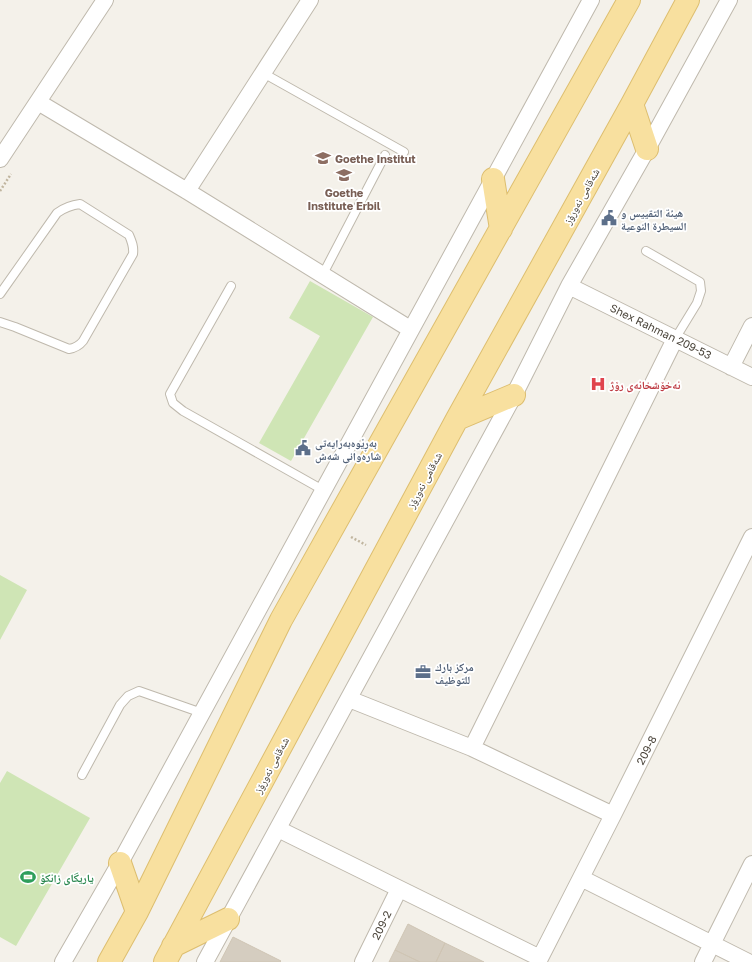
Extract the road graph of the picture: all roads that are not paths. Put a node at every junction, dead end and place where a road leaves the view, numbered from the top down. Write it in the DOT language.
graph roads {
  1 [pos="105,0"];
  2 [pos="310,0"];
  3 [pos="591,0"];
  4 [pos="629,0"];
  5 [pos="688,0"];
  6 [pos="729,0"];
  7 [pos="263,73"];
  8 [pos="38,102"];
  9 [pos="632,104"];
  10 [pos="647,149"];
  11 [pos="404,152"];
  12 [pos="385,155"];
  13 [pos="0,159"];
  14 [pos="493,180"];
  15 [pos="187,191"];
  16 [pos="501,229"];
  17 [pos="646,251"];
  18 [pos="323,274"];
  19 [pos="231,286"];
  20 [pos="569,286"];
  21 [pos="0,294"];
  22 [pos="0,322"];
  23 [pos="752,326"];
  24 [pos="410,329"];
  25 [pos="675,338"];
  26 [pos="731,367"];
  27 [pos="752,377"];
  28 [pos="514,394"];
  29 [pos="457,419"];
  30 [pos="323,490"];
  31 [pos="752,537"];
  32 [pos="349,699"];
  33 [pos="202,713"];
  34 [pos="472,748"];
  35 [pos="82,774"];
  36 [pos="613,815"];
  37 [pos="278,829"];
  38 [pos="120,863"];
  39 [pos="752,864"];
  40 [pos="580,878"];
  41 [pos="399,888"];
  42 [pos="137,912"];
  43 [pos="228,919"];
  44 [pos="712,944"];
  45 [pos="169,954"];
  46 [pos="539,960"];
  47 [pos="63,962"];
  48 [pos="110,962"];
  49 [pos="205,962"];
  50 [pos="363,962"];
  51 [pos="703,962"];
  52 [pos="748,962"];
  1 -- 8 [label="street"];
  2 -- 7 [label="street"];
  3 -- 14 [label="street"];
  4 -- 16 [label="main road"];
  5 -- 9 [label="main road, شەقامی نەورۆز"];
  6 -- 10 [label="street"];
  7 -- 11 [label="lane"];
  7 -- 15 [label="street"];
  8 -- 13 [label="street"];
  8 -- 15 [label="street"];
  9 -- 10 [label="main road"];
  9 -- 29 [label="main road, شەقامی نەورۆز"];
  10 -- 20 [label="street"];
  12 -- 18 [label="lane"];
  14 -- 16 [label="main road"];
  14 -- 24 [label="street"];
  15 -- 18 [label="street"];
  16 -- 42 [label="main road"];
  17 -- 25 [label="lane"];
  18 -- 24 [label="street"];
  19 -- 30 [label="lane"];
  20 -- 25 [label="street, Shex Rahman 209-53"];
  20 -- 28 [label="street"];
  21 -- 22 [label="lane"];
  23 -- 26 [label="street"];
  24 -- 30 [label="street"];
  25 -- 26 [label="street, Shex Rahman 209-53"];
  25 -- 34 [label="street"];
  26 -- 27 [label="street, Shex Rahman 209-53"];
  28 -- 29 [label="main road"];
  28 -- 32 [label="street"];
  29 -- 45 [label="main road, شەقامی نەورۆز"];
  30 -- 33 [label="street"];
  31 -- 36 [label="street, 209-8"];
  32 -- 34 [label="street"];
  32 -- 37 [label="street"];
  33 -- 35 [label="lane"];
  33 -- 38 [label="street"];
  34 -- 36 [label="street"];
  36 -- 40 [label="street, 209-8"];
  37 -- 41 [label="street"];
  37 -- 43 [label="street"];
  38 -- 42 [label="main road"];
  38 -- 47 [label="street"];
  39 -- 44 [label="street"];
  40 -- 44 [label="street"];
  40 -- 46 [label="street, 209-8"];
  41 -- 46 [label="street"];
  41 -- 50 [label="street, 209-2"];
  42 -- 48 [label="main road"];
  43 -- 45 [label="main road"];
  43 -- 49 [label="street"];
  44 -- 51 [label="street"];
  44 -- 52 [label="street"];
}
